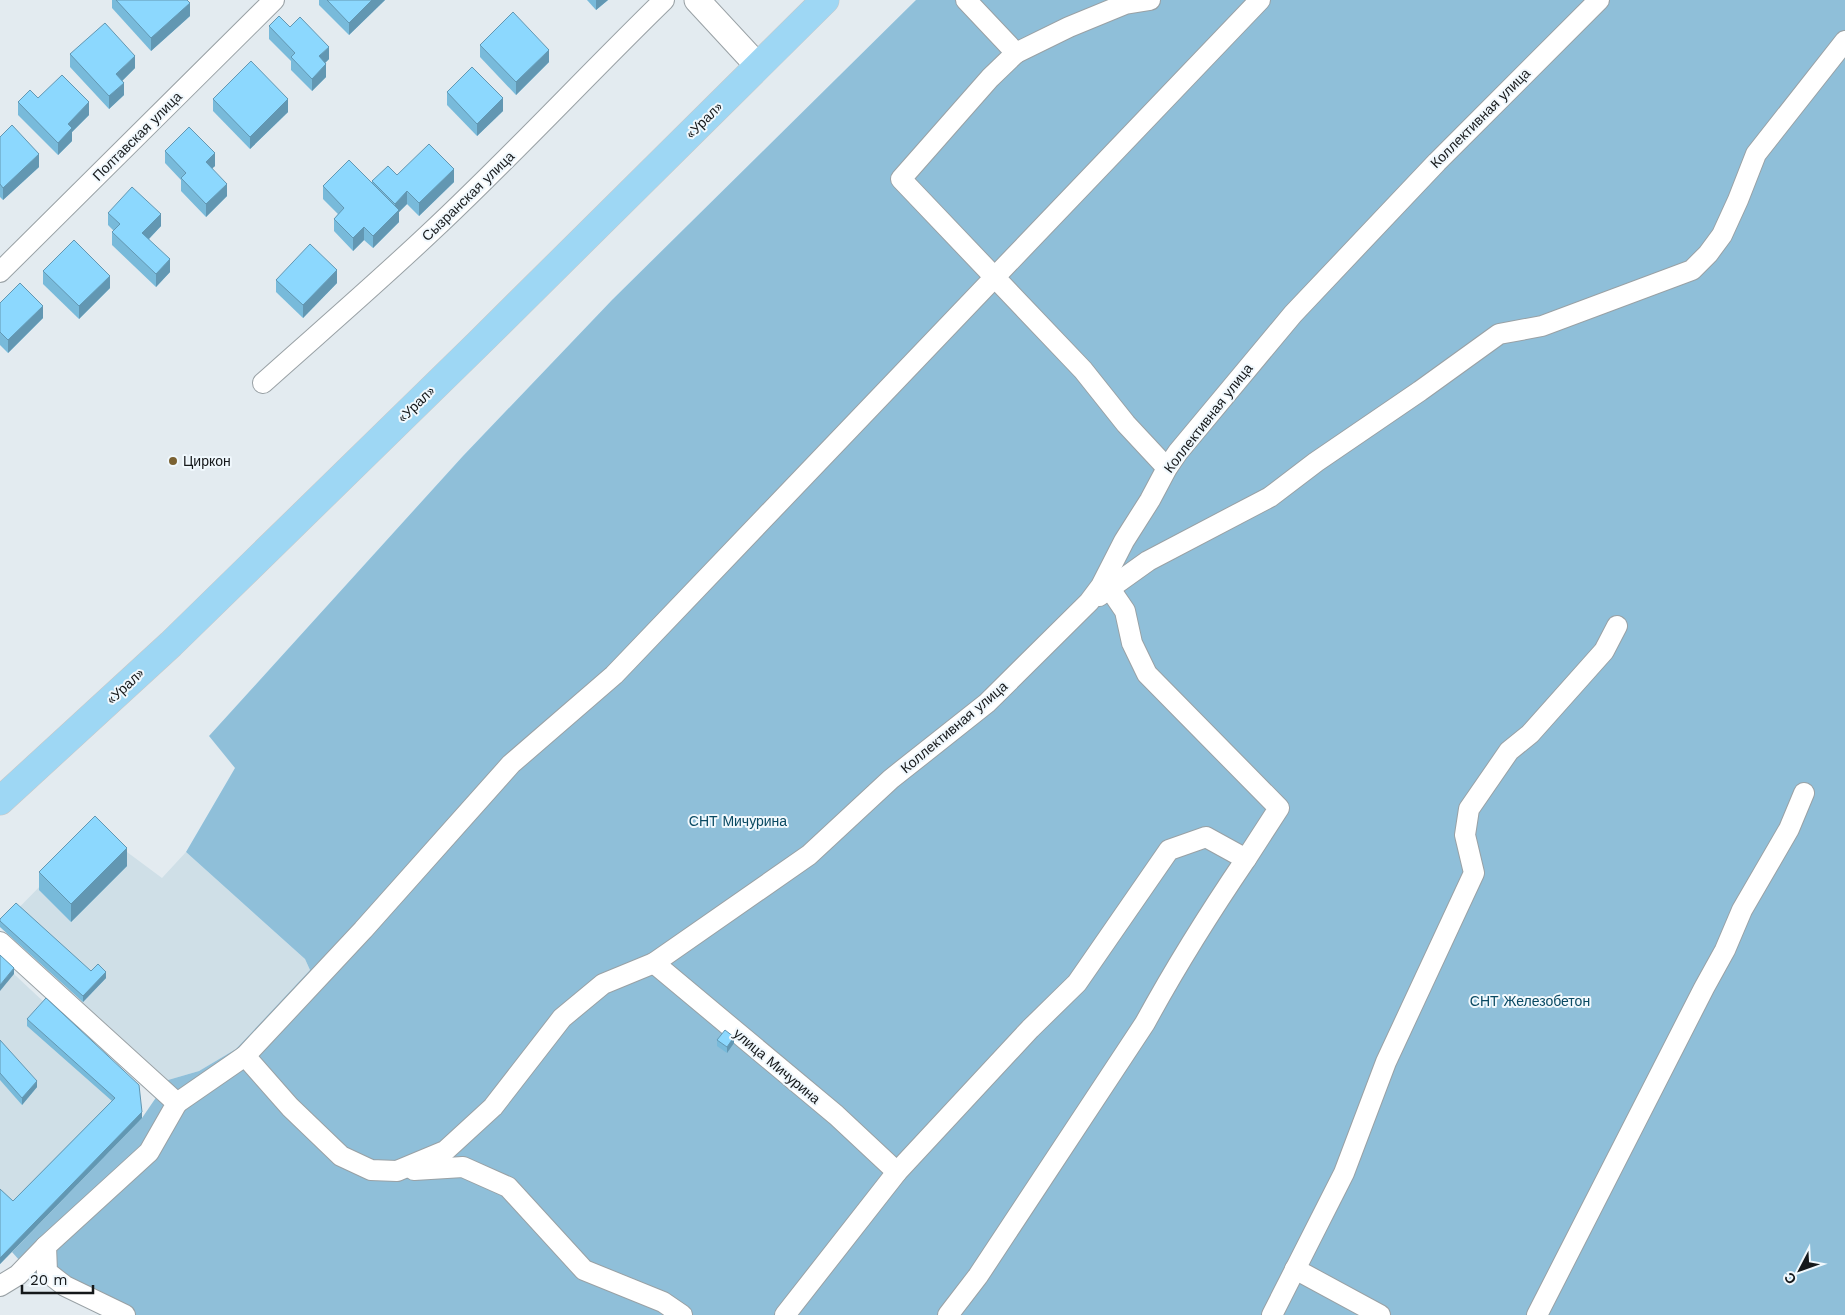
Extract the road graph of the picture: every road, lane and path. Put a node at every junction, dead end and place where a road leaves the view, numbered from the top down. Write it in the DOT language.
graph roads {
  1 [pos="274,0"];
  2 [pos="664,0"];
  3 [pos="697,0"];
  4 [pos="825,0"];
  5 [pos="966,0"];
  6 [pos="1150,0"];
  7 [pos="1260,0"];
  8 [pos="1599,0"];
  9 [pos="1845,41"];
  10 [pos="1016,53"];
  11 [pos="758,66"];
  12 [pos="0,272"];
  13 [pos="994,277"];
  14 [pos="264,383"];
  15 [pos="1166,468"];
  16 [pos="1110,589"];
  17 [pos="1090,602"];
  18 [pos="1617,626"];
  19 [pos="1804,793"];
  20 [pos="0,801"];
  21 [pos="1246,860"];
  22 [pos="0,942"];
  23 [pos="654,963"];
  24 [pos="245,1056"];
  25 [pos="177,1103"];
  26 [pos="397,1171"];
  27 [pos="897,1172"];
  28 [pos="46,1246"];
  29 [pos="1295,1269"];
  30 [pos="0,1286"];
  31 [pos="125,1315"];
  32 [pos="682,1315"];
  33 [pos="785,1315"];
  34 [pos="948,1315"];
  35 [pos="1272,1315"];
  36 [pos="1380,1315"];
  37 [pos="1537,1315"];
  1 -- 12 [label="street, Полтавская улица"];
  2 -- 14 [label="street, Сызранская улица"];
  3 -- 11 [label="street"];
  4 -- 11 [label="highway, «Урал»"];
  5 -- 10 [label="street"];
  6 -- 10 [label="street"];
  7 -- 13 [label="street"];
  8 -- 15 [label="street, Коллективная улица"];
  9 -- 16 [label="street"];
  10 -- 13 [label="street"];
  11 -- 20 [label="highway, «Урал»"];
  13 -- 15 [label="street"];
  13 -- 24 [label="street"];
  15 -- 17 [label="street, Коллективная улица"];
  16 -- 17 [label="street"];
  16 -- 21 [label="street"];
  17 -- 23 [label="street, Коллективная улица"];
  18 -- 29 [label="street"];
  19 -- 37 [label="street"];
  21 -- 27 [label="street"];
  21 -- 34 [label="street"];
  22 -- 25 [label="street"];
  23 -- 26 [label="street, Коллективная улица"];
  23 -- 27 [label="street, улица Мичурина"];
  24 -- 25 [label="street"];
  24 -- 26 [label="street, Коллективная улица"];
  25 -- 28 [label="street"];
  26 -- 32 [label="street"];
  27 -- 33 [label="street"];
  28 -- 30 [label="street"];
  28 -- 31 [label="street"];
  29 -- 35 [label="street"];
  29 -- 36 [label="street"];
}
